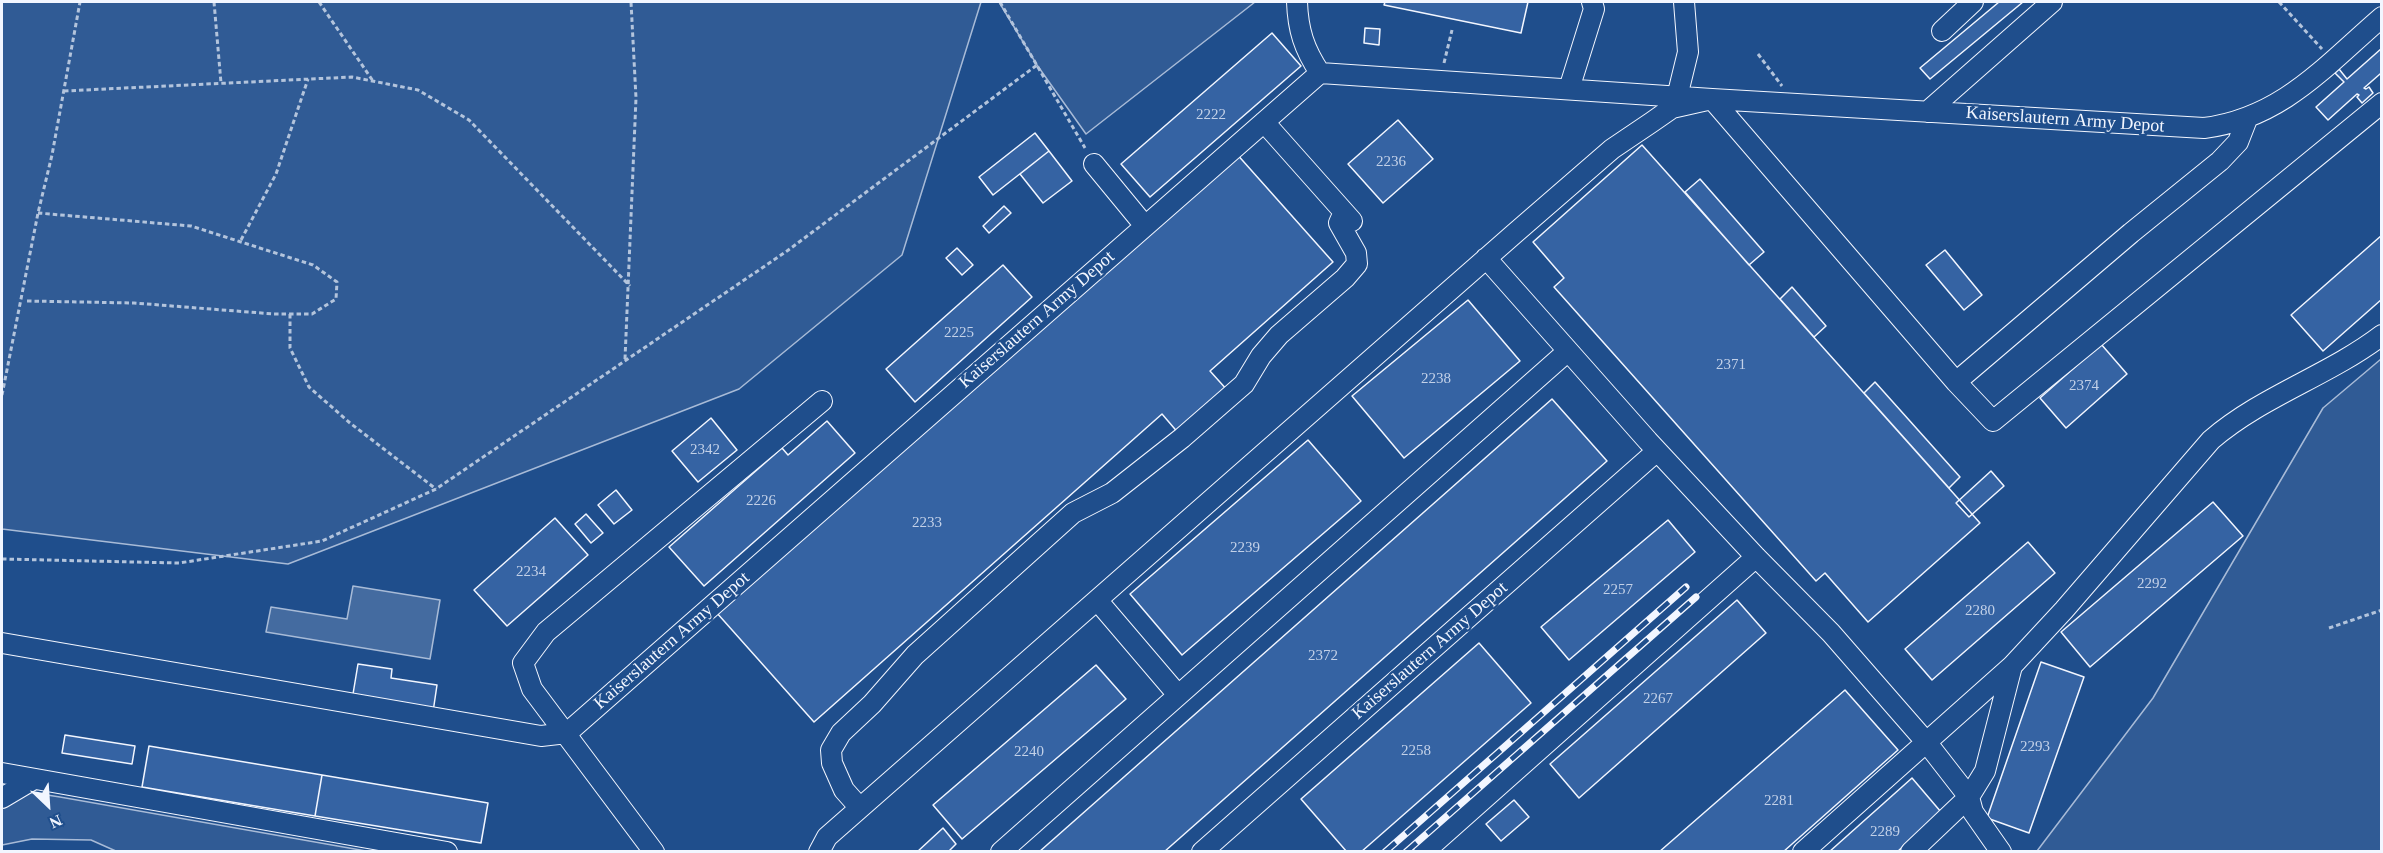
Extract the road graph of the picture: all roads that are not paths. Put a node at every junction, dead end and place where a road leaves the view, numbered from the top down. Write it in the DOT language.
graph roads {
  1 [pos="1297,2"];
  2 [pos="1592,2"];
  3 [pos="1684,2"];
  4 [pos="1973,2"];
  5 [pos="2052,2"];
  6 [pos="2382,17"];
  7 [pos="1942,31"];
  8 [pos="1320,72"];
  9 [pos="1569,89"];
  10 [pos="1677,97"];
  11 [pos="1712,99"];
  12 [pos="2382,103"];
  13 [pos="1927,112"];
  14 [pos="2247,119"];
  15 [pos="1264,122"];
  16 [pos="1094,165"];
  17 [pos="1145,226"];
  18 [pos="1486,258"];
  19 [pos="2382,335"];
  20 [pos="1568,351"];
  21 [pos="1956,382"];
  22 [pos="822,401"];
  23 [pos="1657,451"];
  24 [pos="1756,557"];
  25 [pos="1096,600"];
  26 [pos="2,643"];
  27 [pos="2012,666"];
  28 [pos="1178,695"];
  29 [pos="567,732"];
  30 [pos="1927,743"];
  31 [pos="2,773"];
  32 [pos="34,779"];
  33 [pos="1969,797"];
  34 [pos="2,798"];
  35 [pos="860,808"];
  36 [pos="823,844"];
  37 [pos="447,852"];
  38 [pos="654,852"];
  39 [pos="809,852"];
  40 [pos="1001,852"];
  41 [pos="1203,852"];
  42 [pos="1424,852"];
  43 [pos="1803,852"];
  44 [pos="1911,852"];
  45 [pos="2001,852"];
  1 -- 8 [label="lane"];
  2 -- 9 [label="lane"];
  3 -- 10 [label="lane"];
  4 -- 7 [label="lane"];
  5 -- 13 [label="lane"];
  6 -- 14 [label="lane, Kaiserslautern Army Depot"];
  8 -- 9 [label="lane, Kaiserslautern Army Depot"];
  8 -- 15 [label="lane, Kaiserslautern Army Depot"];
  9 -- 10 [label="lane, Kaiserslautern Army Depot"];
  10 -- 11 [label="lane, Kaiserslautern Army Depot"];
  11 -- 13 [label="lane, Kaiserslautern Army Depot"];
  11 -- 18 [label="lane, Kaiserslautern Army Depot"];
  11 -- 21 [label="lane"];
  12 -- 21 [label="lane"];
  13 -- 14 [label="lane, Kaiserslautern Army Depot"];
  14 -- 21 [label="lane"];
  15 -- 17 [label="lane, Kaiserslautern Army Depot"];
  15 -- 35 [label="lane"];
  16 -- 17 [label="lane"];
  17 -- 29 [label="lane, Kaiserslautern Army Depot"];
  18 -- 20 [label="lane"];
  18 -- 25 [label="lane, Kaiserslautern Army Depot"];
  19 -- 27 [label="lane"];
  20 -- 23 [label="lane"];
  20 -- 28 [label="lane"];
  22 -- 29 [label="lane"];
  23 -- 24 [label="lane"];
  23 -- 41 [label="lane, Kaiserslautern Army Depot"];
  24 -- 30 [label="lane"];
  24 -- 42 [label="lane"];
  25 -- 28 [label="lane"];
  25 -- 35 [label="lane, Kaiserslautern Army Depot"];
  26 -- 29 [label="lane"];
  27 -- 30 [label="lane"];
  27 -- 33 [label="lane"];
  28 -- 40 [label="lane"];
  29 -- 38 [label="lane"];
  30 -- 33 [label="lane"];
  30 -- 43 [label="lane"];
  31 -- 32 [label="lane"];
  32 -- 34 [label="lane"];
  32 -- 37 [label="lane"];
  33 -- 44 [label="lane"];
  33 -- 45 [label="lane"];
  35 -- 36 [label="lane, Kaiserslautern Army Depot"];
  36 -- 39 [label="lane, Kaiserslautern Army Depot"];
}
